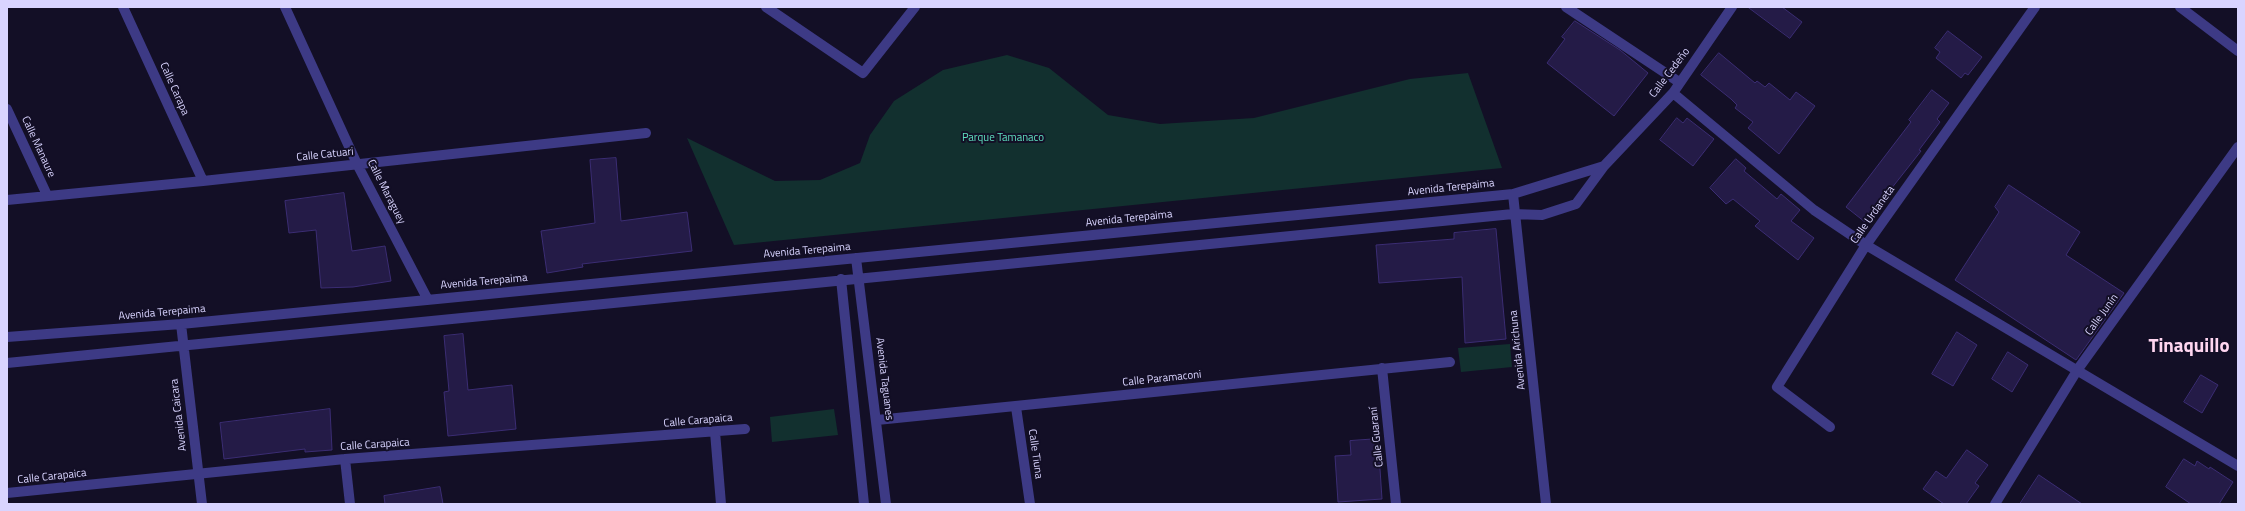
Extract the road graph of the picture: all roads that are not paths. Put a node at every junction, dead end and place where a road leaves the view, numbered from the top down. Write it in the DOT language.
graph roads {
  1 [pos="123,7"];
  2 [pos="285,7"];
  3 [pos="766,7"];
  4 [pos="915,7"];
  5 [pos="1566,7"];
  6 [pos="1732,7"];
  7 [pos="2035,7"];
  8 [pos="2180,7"];
  9 [pos="2238,51"];
  10 [pos="1679,82"];
  11 [pos="1673,93"];
  12 [pos="7,109"];
  13 [pos="646,133"];
  14 [pos="2238,147"];
  15 [pos="358,164"];
  16 [pos="1604,166"];
  17 [pos="203,181"];
  18 [pos="1513,194"];
  19 [pos="47,196"];
  20 [pos="7,200"];
  21 [pos="1513,214"];
  22 [pos="1866,245"];
  23 [pos="856,258"];
  24 [pos="858,278"];
  25 [pos="841,279"];
  26 [pos="428,300"];
  27 [pos="181,324"];
  28 [pos="7,337"];
  29 [pos="183,346"];
  30 [pos="1450,362"];
  31 [pos="7,363"];
  32 [pos="1382,368"];
  33 [pos="2078,369"];
  34 [pos="1016,407"];
  35 [pos="877,420"];
  36 [pos="1830,427"];
  37 [pos="745,429"];
  38 [pos="715,432"];
  39 [pos="344,460"];
  40 [pos="2238,466"];
  41 [pos="198,474"];
  42 [pos="7,493"];
  43 [pos="202,504"];
  44 [pos="350,504"];
  45 [pos="721,504"];
  46 [pos="864,504"];
  47 [pos="886,504"];
  48 [pos="1030,504"];
  49 [pos="1396,504"];
  50 [pos="1546,504"];
  51 [pos="1995,504"];
  1 -- 17 [label="street, Calle Carapa"];
  2 -- 15 [label="street, Calle Maraguey"];
  3 -- 4 [label="street"];
  5 -- 10 [label="street"];
  6 -- 10 [label="street, Calle Cedeño"];
  7 -- 22 [label="street, Calle Urdaneta"];
  8 -- 9 [label="street"];
  10 -- 11 [label="street, Calle Cedeño"];
  11 -- 16 [label="street, Calle Cedeño"];
  11 -- 22 [label="street"];
  12 -- 19 [label="street, Calle Manaure"];
  13 -- 15 [label="street, Calle Catuari"];
  14 -- 33 [label="street, Calle Junín"];
  15 -- 17 [label="street, Calle Catuari"];
  15 -- 26 [label="street, Calle Maraguey"];
  16 -- 18 [label="street, Avenida Terepaima"];
  16 -- 21 [label="street, Calle Cedeño"];
  17 -- 19 [label="street, Calle Catuari"];
  18 -- 21 [label="street, Avenida Arichuna"];
  18 -- 23 [label="street, Avenida Terepaima"];
  19 -- 20 [label="street, Calle Catuari"];
  21 -- 24 [label="street"];
  21 -- 50 [label="street, Avenida Arichuna"];
  22 -- 33 [label="street"];
  22 -- 36 [label="street, Calle Urdaneta"];
  23 -- 24 [label="street, Avenida Taguanes"];
  23 -- 26 [label="street, Avenida Terepaima"];
  24 -- 25 [label="street"];
  24 -- 35 [label="street, Avenida Taguanes"];
  25 -- 29 [label="street"];
  25 -- 46 [label="street"];
  26 -- 27 [label="street, Avenida Terepaima"];
  27 -- 28 [label="street, Avenida Terepaima"];
  27 -- 29 [label="street, Avenida Caicara"];
  29 -- 31 [label="street"];
  29 -- 41 [label="street, Avenida Caicara"];
  30 -- 32 [label="street, Calle Paramaconi"];
  32 -- 34 [label="street, Calle Paramaconi"];
  32 -- 49 [label="street, Calle Guaraní"];
  33 -- 40 [label="street"];
  33 -- 51 [label="street, Calle Junín"];
  34 -- 35 [label="street, Calle Paramaconi"];
  34 -- 48 [label="street, Calle Tiuna"];
  35 -- 47 [label="street, Avenida Taguanes"];
  37 -- 38 [label="street, Calle Carapaica"];
  38 -- 39 [label="street, Calle Carapaica"];
  38 -- 45 [label="street"];
  39 -- 41 [label="street, Calle Carapaica"];
  39 -- 44 [label="street"];
  41 -- 42 [label="street, Calle Carapaica"];
  41 -- 43 [label="street, Avenida Caicara"];
}
